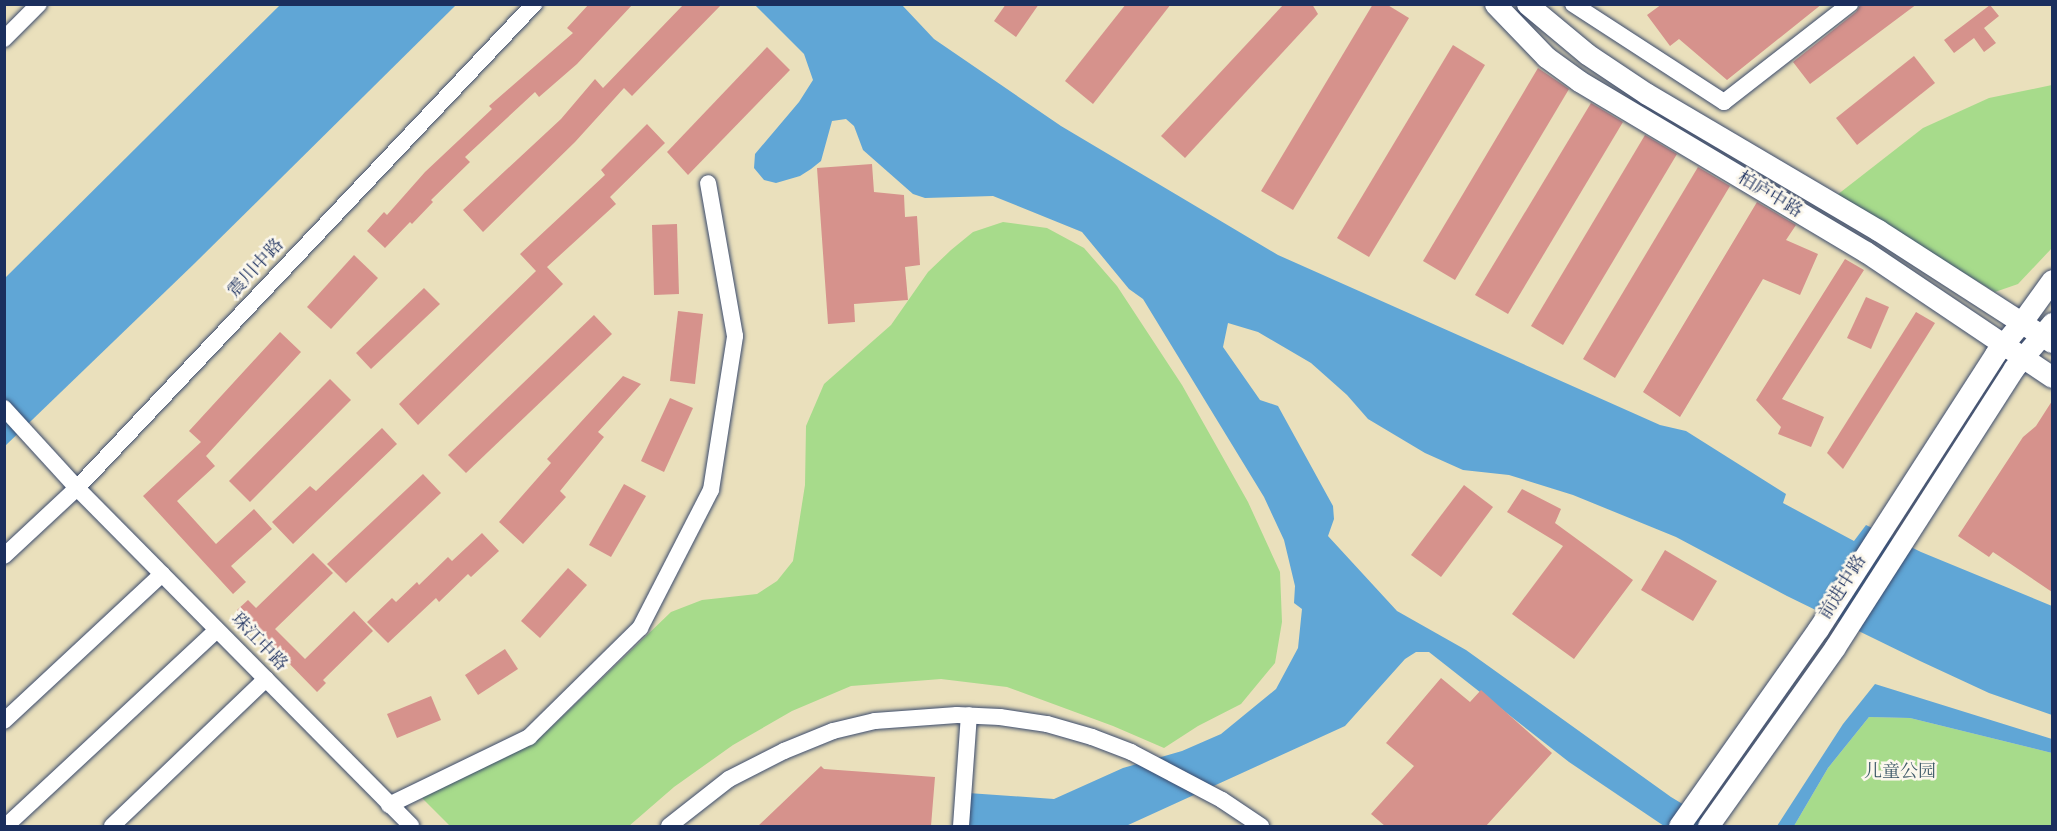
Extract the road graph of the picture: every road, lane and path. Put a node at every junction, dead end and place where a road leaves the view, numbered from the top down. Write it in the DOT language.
graph roads {
  1 [pos="39,4"];
  2 [pos="534,4"];
  3 [pos="1495,4"];
  4 [pos="1527,4"];
  5 [pos="1573,4"];
  6 [pos="1850,4"];
  7 [pos="4,39"];
  8 [pos="708,183"];
  9 [pos="2052,280"];
  10 [pos="2021,323"];
  11 [pos="2049,334"];
  12 [pos="2002,345"];
  13 [pos="2022,358"];
  14 [pos="2052,377"];
  15 [pos="4,408"];
  16 [pos="77,488"];
  17 [pos="4,556"];
  18 [pos="162,574"];
  19 [pos="218,630"];
  20 [pos="266,679"];
  21 [pos="969,716"];
  22 [pos="4,721"];
  23 [pos="389,805"];
  24 [pos="1255,822"];
  25 [pos="6,826"];
  26 [pos="112,826"];
  27 [pos="411,826"];
  28 [pos="669,826"];
  29 [pos="961,826"];
  30 [pos="1679,826"];
  31 [pos="1708,826"];
  1 -- 7 [label="street"];
  2 -- 16 [label="street, 震川中路"];
  3 -- 12 [label="main road, 柏庐中路"];
  4 -- 10 [label="main road, 柏庐中路"];
  5 -- 6 [label="street"];
  8 -- 23 [label="street"];
  9 -- 10 [label="main road, 前进中路"];
  10 -- 11 [label="main road, 柏庐中路"];
  10 -- 12 [label="main road, 前进中路"];
  11 -- 13 [label="main road, 前进中路"];
  12 -- 13 [label="main road, 柏庐中路"];
  12 -- 30 [label="main road, 前进中路"];
  13 -- 14 [label="main road, 柏庐中路"];
  13 -- 31 [label="main road, 前进中路"];
  15 -- 16 [label="street, 珠江中路"];
  16 -- 17 [label="street, 震川中路"];
  16 -- 18 [label="street, 珠江中路"];
  18 -- 19 [label="street, 珠江中路"];
  18 -- 22 [label="street"];
  19 -- 20 [label="street, 珠江中路"];
  19 -- 25 [label="street"];
  20 -- 23 [label="street, 珠江中路"];
  20 -- 26 [label="street"];
  21 -- 24 [label="street"];
  21 -- 28 [label="street"];
  21 -- 29 [label="street"];
  23 -- 27 [label="street, 珠江中路"];
}
